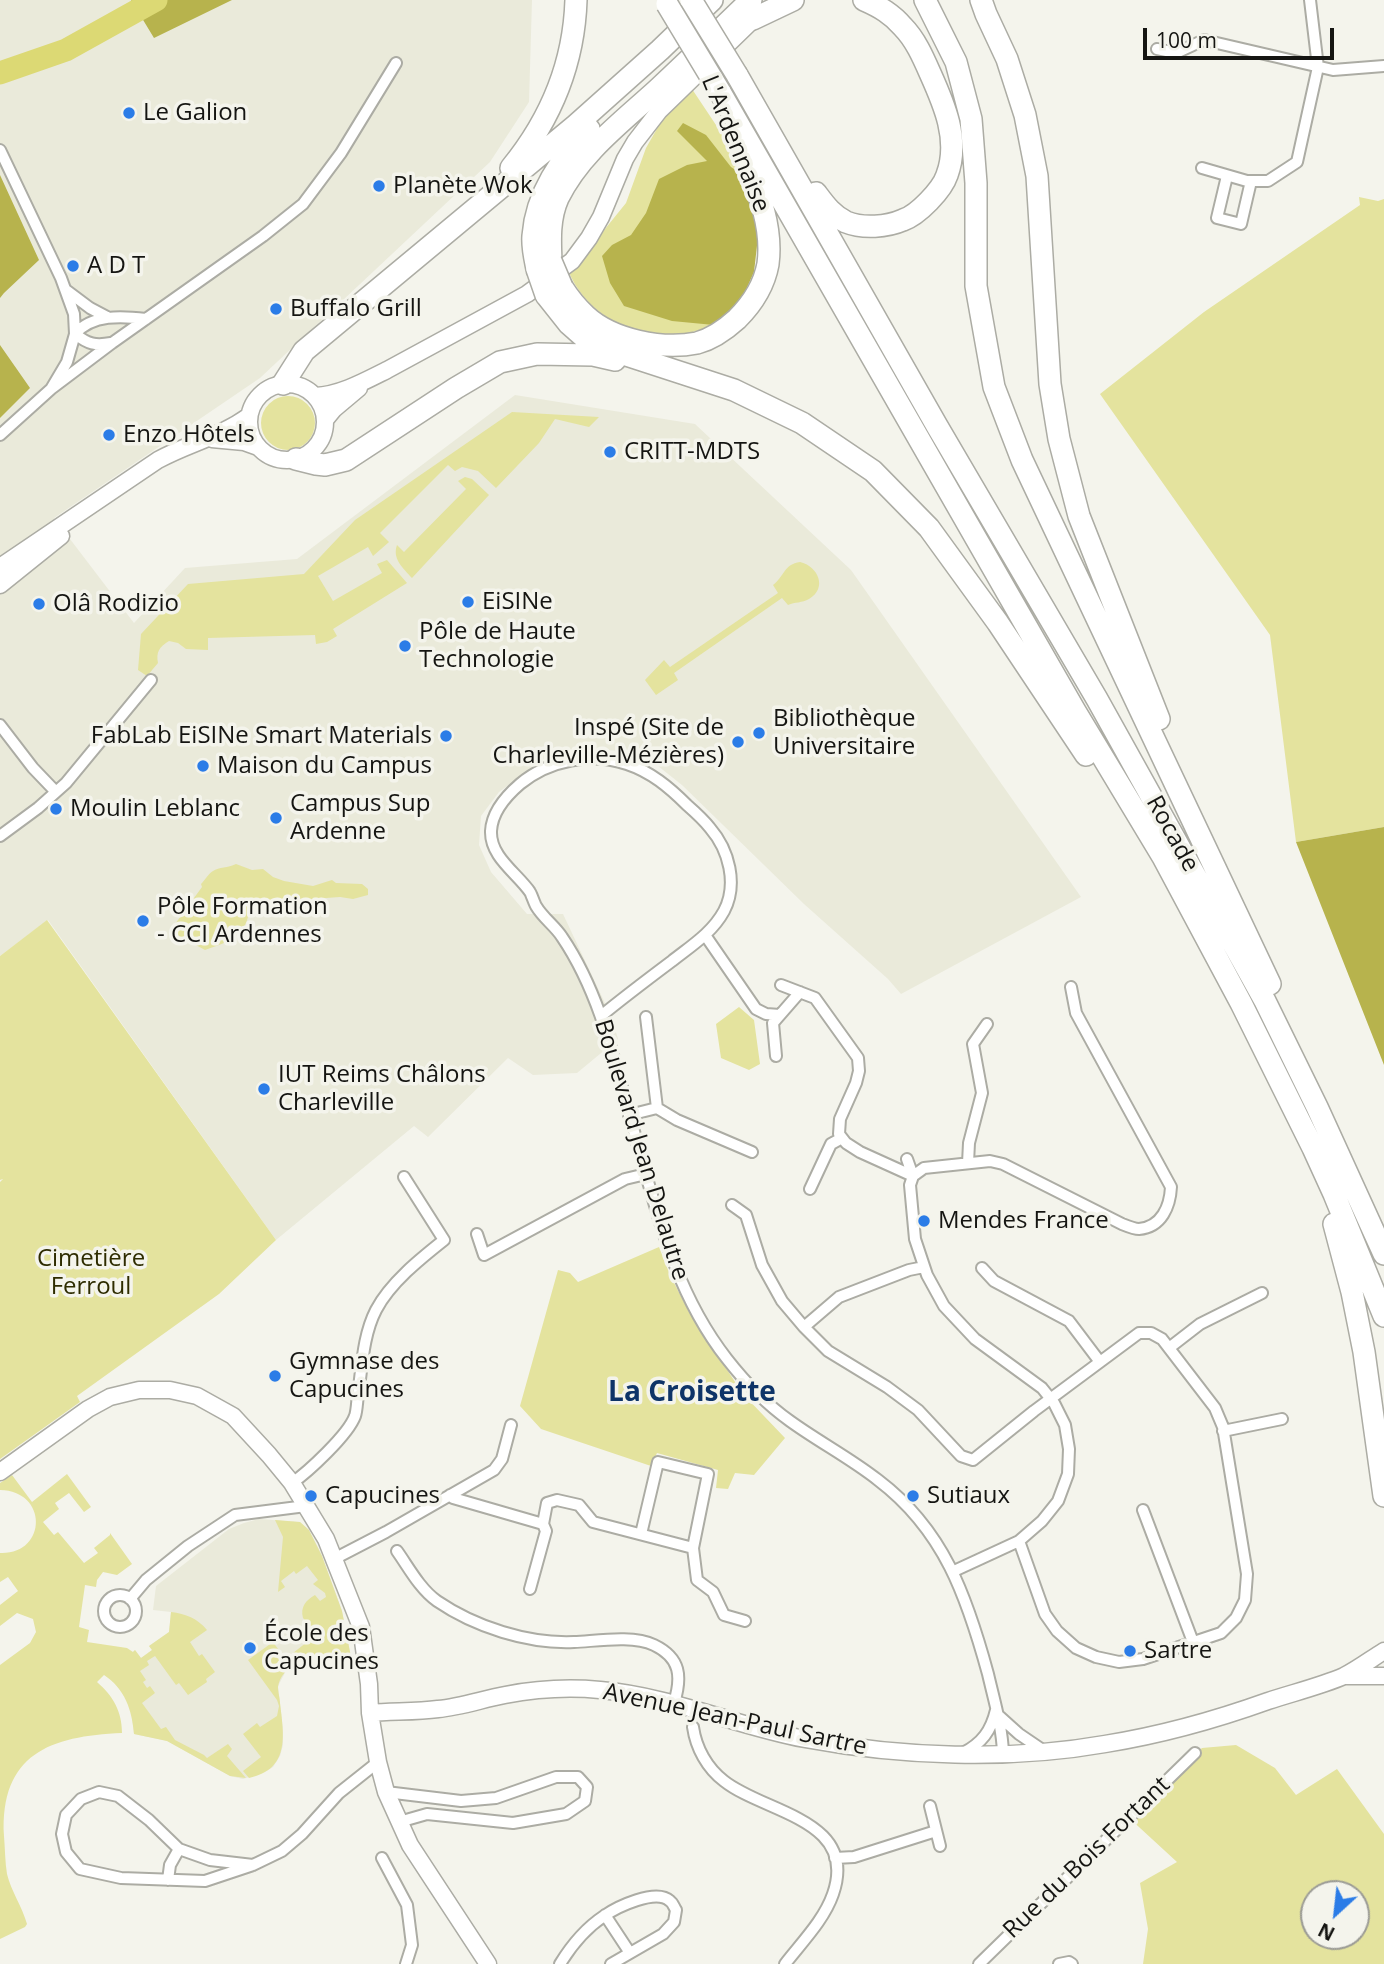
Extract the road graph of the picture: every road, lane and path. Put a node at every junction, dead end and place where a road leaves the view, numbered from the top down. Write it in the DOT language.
graph roads {
  1 [pos="576,0"];
  2 [pos="691,0"];
  3 [pos="712,0"];
  4 [pos="730,0"];
  5 [pos="774,0"];
  6 [pos="793,0"];
  7 [pos="864,0"];
  8 [pos="925,0"];
  9 [pos="981,0"];
  10 [pos="1310,0"];
  11 [pos="666,2"];
  12 [pos="752,10"];
  13 [pos="1157,50"];
  14 [pos="396,63"];
  15 [pos="1318,66"];
  16 [pos="1384,66"];
  17 [pos="720,92"];
  18 [pos="770,133"];
  19 [pos="0,150"];
  20 [pos="1202,168"];
  21 [pos="1227,176"];
  22 [pos="1251,181"];
  23 [pos="461,222"];
  24 [pos="544,265"];
  25 [pos="66,290"];
  26 [pos="554,291"];
  27 [pos="107,317"];
  28 [pos="146,319"];
  29 [pos="75,334"];
  30 [pos="113,343"];
  31 [pos="666,369"];
  32 [pos="368,380"];
  33 [pos="283,384"];
  34 [pos="51,389"];
  35 [pos="315,396"];
  36 [pos="249,416"];
  37 [pos="325,420"];
  38 [pos="0,435"];
  39 [pos="209,439"];
  40 [pos="258,447"];
  41 [pos="296,459"];
  42 [pos="113,491"];
  43 [pos="0,567"];
  44 [pos="0,585"];
  45 [pos="151,680"];
  46 [pos="0,725"];
  47 [pos="56,792"];
  48 [pos="0,836"];
  49 [pos="1163,857"];
  50 [pos="705,935"];
  51 [pos="1249,938"];
  52 [pos="781,985"];
  53 [pos="1071,987"];
  54 [pos="800,992"];
  55 [pos="780,1015"];
  56 [pos="601,1016"];
  57 [pos="646,1017"];
  58 [pos="987,1024"];
  59 [pos="776,1056"];
  60 [pos="1317,1107"];
  61 [pos="657,1108"];
  62 [pos="629,1115"];
  63 [pos="842,1138"];
  64 [pos="1312,1148"];
  65 [pos="752,1152"];
  66 [pos="906,1159"];
  67 [pos="968,1163"];
  68 [pos="646,1174"];
  69 [pos="913,1176"];
  70 [pos="404,1177"];
  71 [pos="810,1189"];
  72 [pos="732,1205"];
  73 [pos="477,1234"];
  74 [pos="1384,1254"];
  75 [pos="924,1267"];
  76 [pos="982,1268"];
  77 [pos="1262,1293"];
  78 [pos="1384,1316"];
  79 [pos="804,1327"];
  80 [pos="1169,1348"];
  81 [pos="1100,1362"];
  82 [pos="1050,1399"];
  83 [pos="1282,1419"];
  84 [pos="511,1425"];
  85 [pos="1223,1431"];
  86 [pos="0,1472"];
  87 [pos="292,1483"];
  88 [pos="450,1495"];
  89 [pos="1384,1496"];
  90 [pos="306,1506"];
  91 [pos="1143,1510"];
  92 [pos="543,1524"];
  93 [pos="641,1534"];
  94 [pos="1019,1541"];
  95 [pos="693,1548"];
  96 [pos="397,1551"];
  97 [pos="334,1559"];
  98 [pos="954,1571"];
  99 [pos="530,1589"];
  100 [pos="130,1599"];
  101 [pos="745,1621"];
  102 [pos="1193,1642"];
  103 [pos="1384,1651"];
  104 [pos="1343,1676"];
  105 [pos="1384,1676"];
  106 [pos="674,1703"];
  107 [pos="997,1711"];
  108 [pos="370,1713"];
  109 [pos="692,1727"];
  110 [pos="1044,1751"];
  111 [pos="963,1753"];
  112 [pos="1003,1753"];
  113 [pos="1195,1753"];
  114 [pos="378,1762"];
  115 [pos="386,1792"];
  116 [pos="930,1806"];
  117 [pos="400,1822"];
  118 [pos="936,1831"];
  119 [pos="940,1846"];
  120 [pos="179,1849"];
  121 [pos="382,1858"];
  122 [pos="835,1858"];
  123 [pos="253,1865"];
  124 [pos="168,1880"];
  125 [pos="605,1915"];
  126 [pos="630,1954"];
  127 [pos="406,1964"];
  128 [pos="488,1964"];
  129 [pos="560,1964"];
  130 [pos="611,1964"];
  131 [pos="785,1964"];
  132 [pos="979,1964"];
  133 [pos="1059,1964"];
  134 [pos="1072,1964"];
  1 -- 23 [label="highway"];
  2 -- 18 [label="highway, L'Ardennaise, bridge"];
  3 -- 23 [label="highway"];
  4 -- 24 [label="highway"];
  5 -- 12 [label="street"];
  6 -- 12 [label="highway, L'Ardennaise"];
  7 -- 18 [label="highway"];
  8 -- 51 [label="highway"];
  9 -- 51 [label="highway"];
  10 -- 15 [label="street"];
  11 -- 17 [label="highway, L'Ardennaise, bridge"];
  12 -- 24 [label="highway, L'Ardennaise"];
  12 -- 32 [label="street"];
  13 -- 15 [label="street"];
  14 -- 28 [label="street"];
  15 -- 16 [label="street"];
  15 -- 22 [label="street"];
  17 -- 26 [label="highway, L'Ardennaise"];
  17 -- 49 [label="highway"];
  18 -- 60 [label="highway, Rocade"];
  19 -- 25 [label="street"];
  20 -- 21 [label="street"];
  21 -- 22 [label="street"];
  21 -- 22 [label="street"];
  23 -- 33 [label="highway"];
  24 -- 26 [label="highway, bridge"];
  25 -- 27 [label="street"];
  25 -- 29 [label="street"];
  26 -- 31 [label="highway"];
  27 -- 28 [label="street"];
  27 -- 29 [label="street"];
  28 -- 30 [label="street"];
  29 -- 30 [label="street"];
  29 -- 34 [label="street"];
  30 -- 34 [label="street"];
  31 -- 41 [label="highway"];
  31 -- 49 [label="highway"];
  32 -- 35 [label="street"];
  32 -- 37 [label="street"];
  33 -- 35 [label="street"];
  33 -- 36 [label="street"];
  34 -- 38 [label="street"];
  35 -- 37 [label="street"];
  36 -- 39 [label="street"];
  36 -- 40 [label="street"];
  37 -- 41 [label="street"];
  39 -- 40 [label="street"];
  39 -- 42 [label="street"];
  40 -- 41 [label="street"];
  42 -- 43 [label="street"];
  42 -- 44 [label="street"];
  45 -- 47 [label="street"];
  46 -- 47 [label="street"];
  47 -- 48 [label="street"];
  49 -- 64 [label="highway"];
  50 -- 55 [label="street"];
  50 -- 56 [label="street"];
  50 -- 56 [label="street, Boulevard Jean Delautre"];
  51 -- 60 [label="highway"];
  52 -- 54 [label="street"];
  53 -- 67 [label="street"];
  54 -- 55 [label="street"];
  54 -- 63 [label="street"];
  55 -- 59 [label="street"];
  56 -- 62 [label="street, Boulevard Jean Delautre"];
  57 -- 61 [label="street"];
  58 -- 67 [label="street"];
  60 -- 74 [label="highway, Rocade"];
  61 -- 62 [label="street"];
  61 -- 65 [label="street"];
  62 -- 68 [label="street, Boulevard Jean Delautre"];
  63 -- 69 [label="street"];
  63 -- 71 [label="street"];
  64 -- 78 [label="highway"];
  64 -- 89 [label="highway"];
  66 -- 69 [label="street"];
  67 -- 69 [label="street"];
  68 -- 73 [label="street"];
  68 -- 98 [label="street, Boulevard Jean Delautre"];
  69 -- 75 [label="street"];
  70 -- 87 [label="street"];
  72 -- 79 [label="street"];
  75 -- 79 [label="street"];
  75 -- 82 [label="street"];
  76 -- 81 [label="street"];
  77 -- 80 [label="street"];
  79 -- 82 [label="street"];
  80 -- 81 [label="street"];
  80 -- 85 [label="street"];
  81 -- 82 [label="street"];
  82 -- 94 [label="street"];
  83 -- 85 [label="street"];
  84 -- 88 [label="street"];
  85 -- 102 [label="street"];
  86 -- 87 [label="street"];
  87 -- 90 [label="street"];
  88 -- 92 [label="street"];
  88 -- 97 [label="street"];
  90 -- 97 [label="street"];
  90 -- 100 [label="street"];
  91 -- 102 [label="street"];
  92 -- 93 [label="street"];
  92 -- 99 [label="street"];
  93 -- 95 [label="street"];
  93 -- 95 [label="street"];
  94 -- 98 [label="street"];
  94 -- 102 [label="street"];
  95 -- 101 [label="street"];
  96 -- 106 [label="street"];
  97 -- 108 [label="street"];
  98 -- 107 [label="street, Boulevard Jean Delautre"];
  103 -- 104 [label="street, Avenue Jean-Paul Sartre"];
  104 -- 105 [label="street, Avenue Jean-Paul Sartre"];
  104 -- 110 [label="street, Avenue Jean-Paul Sartre"];
  106 -- 108 [label="street, Avenue Jean-Paul Sartre"];
  106 -- 111 [label="street, Avenue Jean-Paul Sartre"];
  107 -- 110 [label="street"];
  107 -- 111 [label="street"];
  107 -- 112 [label="street, Boulevard Jean Delautre"];
  108 -- 114 [label="street"];
  109 -- 122 [label="street"];
  110 -- 112 [label="street, Avenue Jean-Paul Sartre"];
  111 -- 112 [label="street, Avenue Jean-Paul Sartre"];
  113 -- 132 [label="street, Rue du Bois Fortant"];
  114 -- 115 [label="street"];
  114 -- 123 [label="street"];
  115 -- 117 [label="street"];
  115 -- 117 [label="street"];
  116 -- 118 [label="street"];
  117 -- 128 [label="street"];
  118 -- 119 [label="street"];
  118 -- 122 [label="street"];
  120 -- 123 [label="street"];
  120 -- 124 [label="street"];
  120 -- 124 [label="street"];
  121 -- 127 [label="street"];
  122 -- 131 [label="street"];
  123 -- 124 [label="street"];
  125 -- 126 [label="street"];
  125 -- 126 [label="street"];
  125 -- 129 [label="street"];
  126 -- 130 [label="street"];
  133 -- 134 [label="street"];
}
